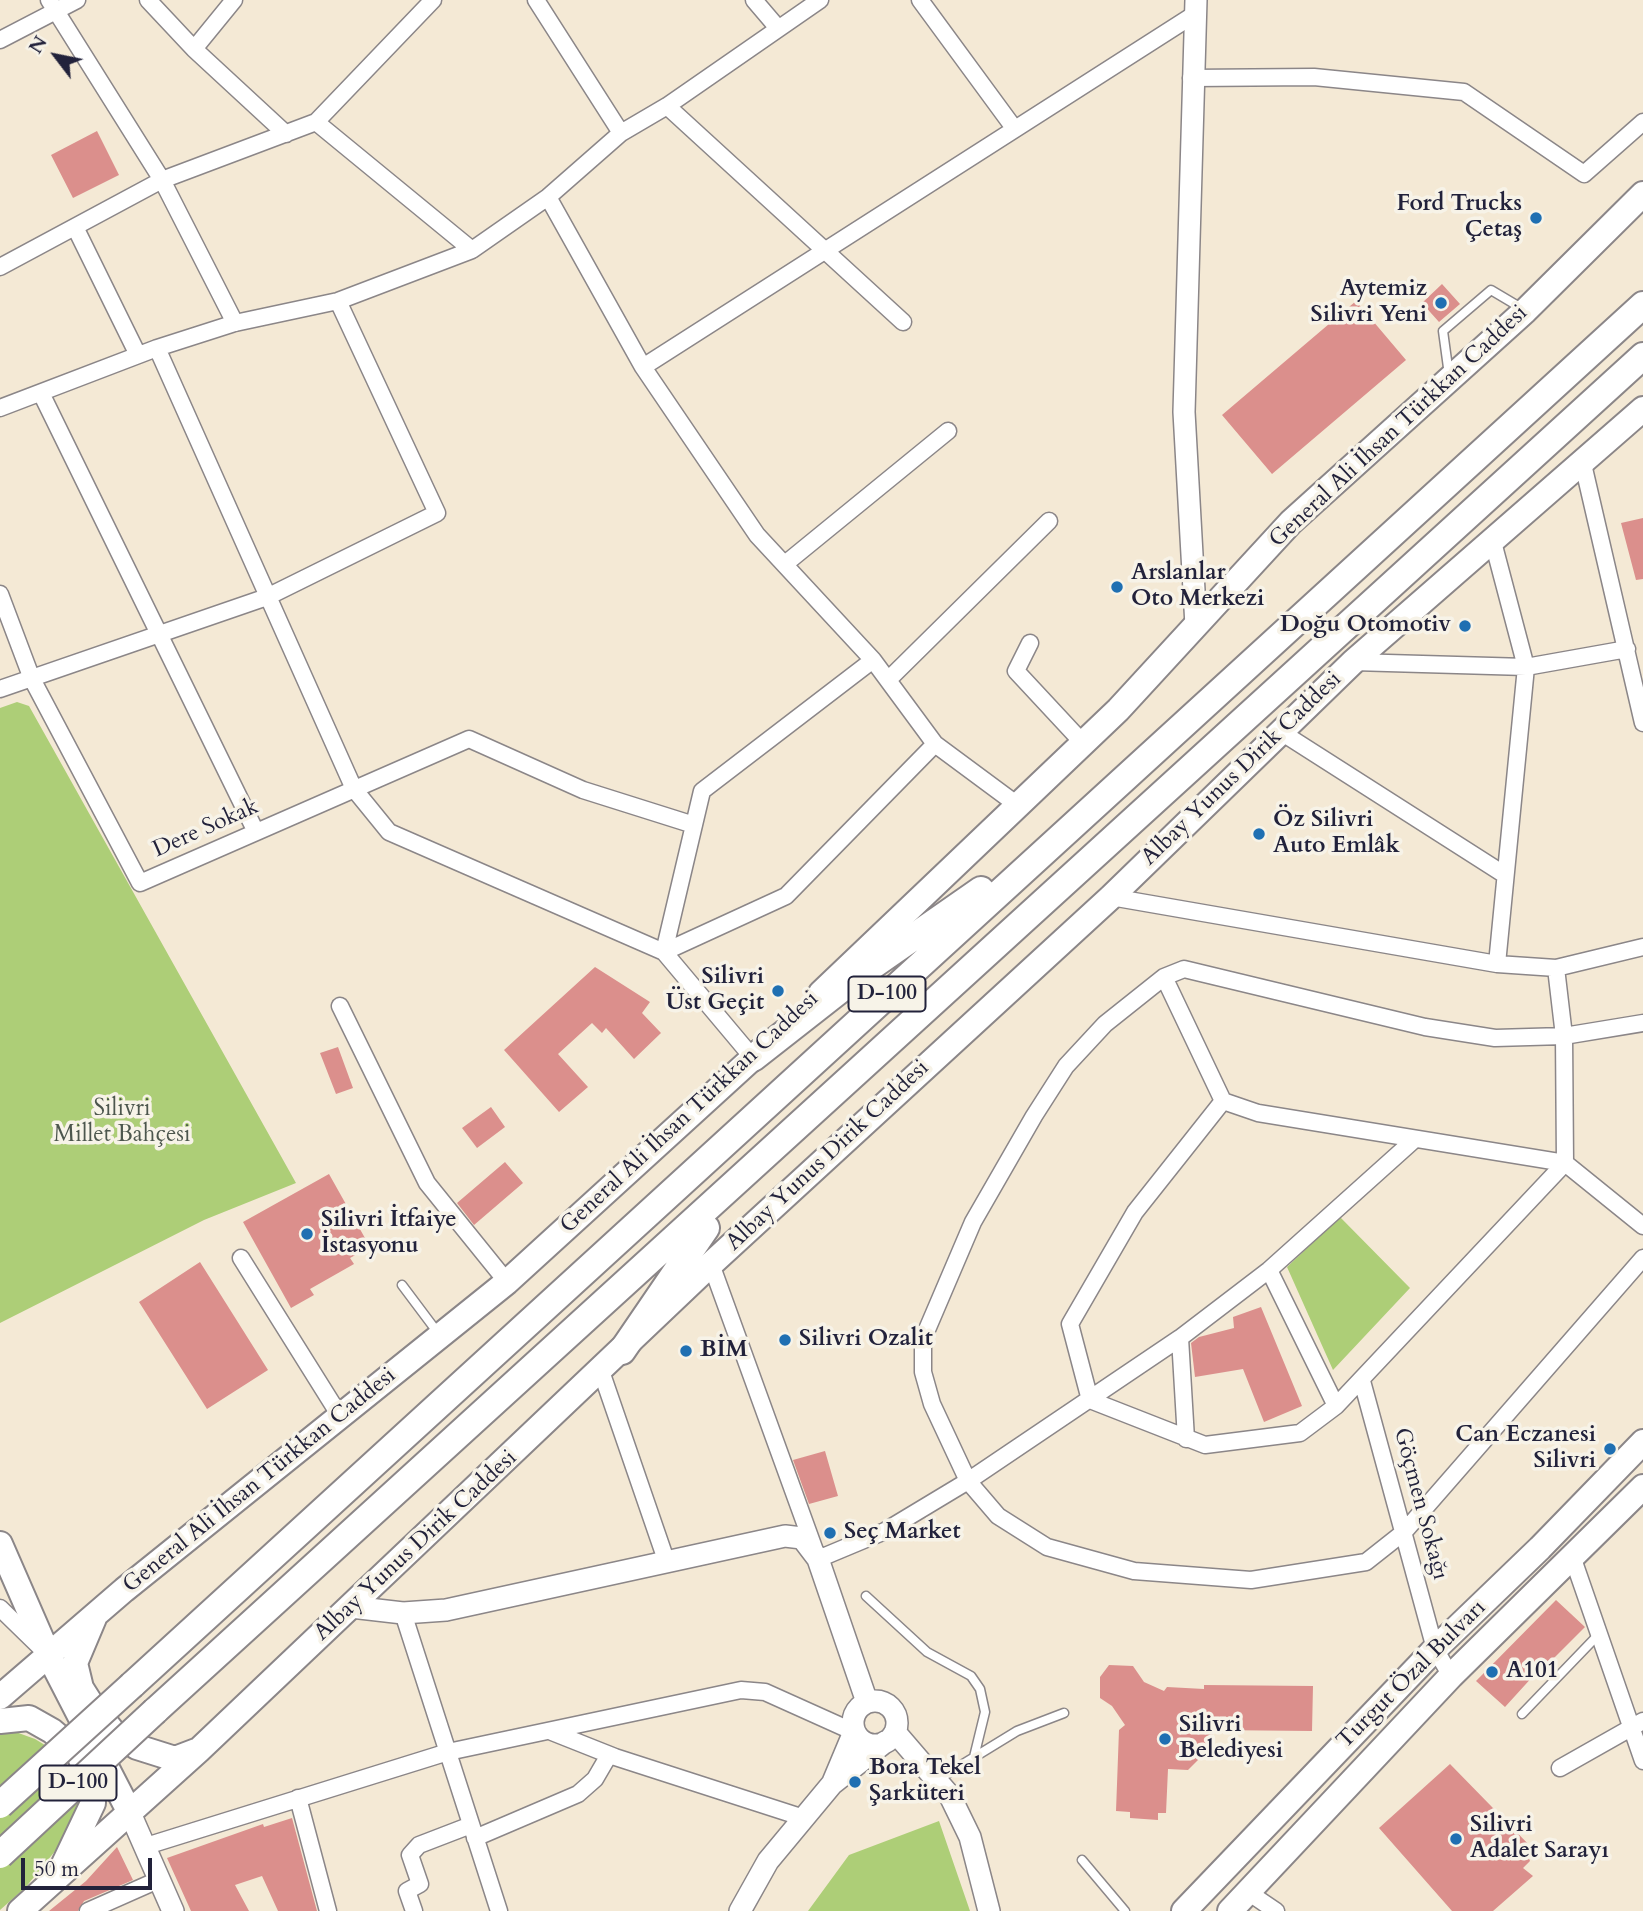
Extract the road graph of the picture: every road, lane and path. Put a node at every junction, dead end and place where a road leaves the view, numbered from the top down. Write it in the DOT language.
graph roads {
  1 [pos="77,0"];
  2 [pos="148,0"];
  3 [pos="234,0"];
  4 [pos="433,0"];
  5 [pos="536,0"];
  6 [pos="754,0"];
  7 [pos="820,0"];
  8 [pos="920,0"];
  9 [pos="53,6"];
  10 [pos="1196,7"];
  11 [pos="777,27"];
  12 [pos="0,40"];
  13 [pos="194,49"];
  14 [pos="1191,78"];
  15 [pos="667,106"];
  16 [pos="316,122"];
  17 [pos="1643,122"];
  18 [pos="1014,128"];
  19 [pos="621,132"];
  20 [pos="286,134"];
  21 [pos="162,180"];
  22 [pos="1643,194"];
  23 [pos="548,197"];
  24 [pos="75,227"];
  25 [pos="472,250"];
  26 [pos="824,250"];
  27 [pos="0,267"];
  28 [pos="338,301"];
  29 [pos="1643,305"];
  30 [pos="1525,311"];
  31 [pos="903,322"];
  32 [pos="235,323"];
  33 [pos="158,348"];
  34 [pos="138,355"];
  35 [pos="1643,356"];
  36 [pos="643,367"];
  37 [pos="1449,379"];
  38 [pos="1643,382"];
  39 [pos="41,393"];
  40 [pos="0,408"];
  41 [pos="1643,410"];
  42 [pos="1577,417"];
  43 [pos="948,431"];
  44 [pos="1583,464"];
  45 [pos="1049,522"];
  46 [pos="1493,542"];
  47 [pos="785,564"];
  48 [pos="0,594"];
  49 [pos="267,597"];
  50 [pos="1196,626"];
  51 [pos="158,635"];
  52 [pos="1030,643"];
  53 [pos="1628,649"];
  54 [pos="873,660"];
  55 [pos="1353,662"];
  56 [pos="1526,667"];
  57 [pos="32,679"];
  58 [pos="888,680"];
  59 [pos="0,689"];
  60 [pos="1643,723"];
  61 [pos="1282,732"];
  62 [pos="1083,743"];
  63 [pos="935,744"];
  64 [pos="354,789"];
  65 [pos="1016,804"];
  66 [pos="694,825"];
  67 [pos="256,832"];
  68 [pos="1050,846"];
  69 [pos="1505,875"];
  70 [pos="1111,897"];
  71 [pos="1643,947"];
  72 [pos="664,952"];
  73 [pos="1497,964"];
  74 [pos="1556,968"];
  75 [pos="1164,977"];
  76 [pos="340,1006"];
  77 [pos="1643,1023"];
  78 [pos="1564,1036"];
  79 [pos="753,1058"];
  80 [pos="1223,1101"];
  81 [pos="1415,1139"];
  82 [pos="1565,1163"];
  83 [pos="739,1182"];
  84 [pos="1643,1226"];
  85 [pos="241,1258"];
  86 [pos="1643,1258"];
  87 [pos="711,1264"];
  88 [pos="1269,1270"];
  89 [pos="507,1282"];
  90 [pos="402,1285"];
  91 [pos="440,1335"];
  92 [pos="1180,1338"];
  93 [pos="622,1351"];
  94 [pos="601,1371"];
  95 [pos="1362,1381"];
  96 [pos="1090,1401"];
  97 [pos="1336,1406"];
  98 [pos="340,1416"];
  99 [pos="1186,1439"];
  100 [pos="1643,1442"];
  101 [pos="968,1481"];
  102 [pos="1643,1487"];
  103 [pos="1404,1532"];
  104 [pos="0,1544"];
  105 [pos="1572,1556"];
  106 [pos="818,1559"];
  107 [pos="666,1560"];
  108 [pos="866,1596"];
  109 [pos="351,1607"];
  110 [pos="0,1608"];
  111 [pos="402,1614"];
  112 [pos="95,1615"];
  113 [pos="1599,1634"];
  114 [pos="1436,1649"];
  115 [pos="48,1654"];
  116 [pos="1451,1676"];
  117 [pos="0,1697"];
  118 [pos="867,1702"];
  119 [pos="1064,1713"];
  120 [pos="1522,1714"];
  121 [pos="0,1721"];
  122 [pos="1638,1725"];
  123 [pos="551,1731"];
  124 [pos="855,1732"];
  125 [pos="890,1737"];
  126 [pos="199,1750"];
  127 [pos="448,1752"];
  128 [pos="609,1755"];
  129 [pos="974,1757"];
  130 [pos="1643,1762"];
  131 [pos="1560,1768"];
  132 [pos="937,1780"];
  133 [pos="832,1784"];
  134 [pos="299,1798"];
  135 [pos="0,1805"];
  136 [pos="130,1813"];
  137 [pos="804,1818"];
  138 [pos="473,1831"];
  139 [pos="143,1847"];
  140 [pos="0,1855"];
  141 [pos="1082,1860"];
  142 [pos="57,1879"];
  143 [pos="158,1880"];
  144 [pos="1248,1892"];
  145 [pos="20,1911"];
  146 [pos="88,1911"];
  147 [pos="173,1911"];
  148 [pos="328,1911"];
  149 [pos="414,1911"];
  150 [pos="499,1911"];
  151 [pos="740,1911"];
  152 [pos="989,1911"];
  153 [pos="1125,1911"];
  154 [pos="1184,1911"];
  155 [pos="1230,1911"];
  156 [pos="1276,1911"];
  1 -- 9 [label="street"];
  2 -- 13 [label="street"];
  3 -- 13 [label="street"];
  4 -- 16 [label="street"];
  5 -- 19 [label="street"];
  6 -- 11 [label="street"];
  7 -- 11 [label="street"];
  8 -- 18 [label="street"];
  9 -- 12 [label="street"];
  9 -- 21 [label="street"];
  10 -- 14 [label="main road"];
  10 -- 18 [label="street"];
  11 -- 15 [label="street"];
  13 -- 20 [label="street"];
  14 -- 17 [label="street"];
  14 -- 50 [label="main road"];
  15 -- 19 [label="street"];
  15 -- 26 [label="street"];
  16 -- 20 [label="street"];
  16 -- 25 [label="street"];
  18 -- 26 [label="street"];
  19 -- 23 [label="street"];
  20 -- 21 [label="street"];
  21 -- 24 [label="street"];
  21 -- 32 [label="street"];
  22 -- 30 [label="main road, General Ali İhsan Türkkan Caddesi"];
  23 -- 25 [label="street"];
  23 -- 36 [label="street"];
  24 -- 27 [label="street"];
  24 -- 34 [label="street"];
  25 -- 28 [label="street"];
  26 -- 31 [label="street"];
  26 -- 36 [label="street"];
  28 -- 32 [label="street"];
  28 -- 49 [label="street"];
  29 -- 68 [label="highway, D-100"];
  30 -- 37 [label="main road, General Ali İhsan Türkkan Caddesi"];
  30 -- 37 [label="lane"];
  32 -- 33 [label="street"];
  33 -- 34 [label="street"];
  33 -- 49 [label="street"];
  34 -- 39 [label="street"];
  35 -- 42 [label="highway, D-100"];
  36 -- 47 [label="street"];
  37 -- 50 [label="main road, General Ali İhsan Türkkan Caddesi"];
  38 -- 42 [label="highway"];
  39 -- 40 [label="street"];
  39 -- 51 [label="street"];
  41 -- 44 [label="main road, Albay Yunus Dirik Caddesi"];
  42 -- 83 [label="highway, D-100"];
  43 -- 47 [label="street"];
  44 -- 46 [label="main road, Albay Yunus Dirik Caddesi"];
  44 -- 53 [label="street"];
  45 -- 58 [label="street"];
  46 -- 55 [label="main road, Albay Yunus Dirik Caddesi"];
  46 -- 56 [label="street"];
  47 -- 54 [label="street"];
  48 -- 57 [label="street, Dere Sokak"];
  49 -- 51 [label="street"];
  49 -- 64 [label="street"];
  50 -- 62 [label="main road, General Ali İhsan Türkkan Caddesi"];
  51 -- 57 [label="street"];
  51 -- 67 [label="street"];
  52 -- 62 [label="street"];
  53 -- 56 [label="street"];
  53 -- 60 [label="street"];
  54 -- 58 [label="street"];
  54 -- 66 [label="street"];
  55 -- 56 [label="street"];
  55 -- 61 [label="main road, Albay Yunus Dirik Caddesi"];
  56 -- 69 [label="street"];
  57 -- 59 [label="street"];
  57 -- 67 [label="street, Dere Sokak"];
  58 -- 63 [label="street"];
  61 -- 69 [label="street"];
  61 -- 70 [label="main road, Albay Yunus Dirik Caddesi"];
  62 -- 65 [label="main road, General Ali İhsan Türkkan Caddesi"];
  63 -- 65 [label="street"];
  63 -- 72 [label="street"];
  64 -- 66 [label="street, Dere Sokak"];
  64 -- 67 [label="street, Dere Sokak"];
  64 -- 72 [label="street"];
  65 -- 79 [label="main road, General Ali İhsan Türkkan Caddesi"];
  66 -- 72 [label="street"];
  68 -- 79 [label="highway"];
  68 -- 135 [label="highway, D-100, bridge"];
  69 -- 73 [label="street"];
  70 -- 73 [label="street"];
  70 -- 87 [label="main road, Albay Yunus Dirik Caddesi"];
  71 -- 74 [label="street"];
  72 -- 79 [label="street"];
  73 -- 74 [label="street"];
  74 -- 78 [label="street"];
  75 -- 78 [label="street"];
  75 -- 80 [label="street"];
  75 -- 101 [label="street"];
  76 -- 89 [label="street"];
  77 -- 78 [label="street"];
  78 -- 82 [label="street"];
  79 -- 89 [label="main road, General Ali İhsan Türkkan Caddesi"];
  80 -- 81 [label="street"];
  80 -- 96 [label="street"];
  81 -- 82 [label="street"];
  81 -- 88 [label="street"];
  82 -- 84 [label="street"];
  82 -- 95 [label="street"];
  83 -- 93 [label="highway"];
  83 -- 140 [label="highway, D-100, bridge"];
  85 -- 98 [label="street"];
  86 -- 103 [label="street"];
  87 -- 93 [label="main road, Albay Yunus Dirik Caddesi"];
  87 -- 106 [label="street"];
  88 -- 92 [label="street"];
  88 -- 97 [label="street"];
  89 -- 91 [label="main road, General Ali İhsan Türkkan Caddesi"];
  90 -- 91 [label="lane"];
  91 -- 98 [label="main road, General Ali İhsan Türkkan Caddesi"];
  92 -- 96 [label="street"];
  92 -- 99 [label="street"];
  93 -- 94 [label="main road, Albay Yunus Dirik Caddesi"];
  94 -- 107 [label="street"];
  94 -- 109 [label="main road, Albay Yunus Dirik Caddesi"];
  95 -- 97 [label="street"];
  95 -- 103 [label="street, Göçmen Sokağı"];
  96 -- 99 [label="street"];
  96 -- 101 [label="street"];
  97 -- 99 [label="street"];
  98 -- 112 [label="main road, General Ali İhsan Türkkan Caddesi"];
  100 -- 114 [label="main road, Turgut Özal Bulvarı"];
  101 -- 103 [label="street"];
  101 -- 106 [label="street"];
  102 -- 105 [label="main road, Turgut Özal Bulvarı"];
  103 -- 114 [label="street, Göçmen Sokağı"];
  104 -- 115 [label="main road"];
  105 -- 113 [label="street"];
  105 -- 116 [label="main road, Turgut Özal Bulvarı"];
  106 -- 107 [label="main road"];
  106 -- 118 [label="main road"];
  107 -- 111 [label="main road"];
  108 -- 129 [label="lane"];
  109 -- 111 [label="main road"];
  109 -- 126 [label="main road, Albay Yunus Dirik Caddesi"];
  110 -- 115 [label="street"];
  111 -- 127 [label="street"];
  112 -- 115 [label="main road, General Ali İhsan Türkkan Caddesi"];
  112 -- 126 [label="main road"];
  113 -- 120 [label="lane"];
  113 -- 122 [label="street"];
  114 -- 116 [label="street, Göçmen Sokağı"];
  114 -- 154 [label="main road, Turgut Özal Bulvarı"];
  115 -- 117 [label="main road, General Ali İhsan Türkkan Caddesi"];
  115 -- 136 [label="main road"];
  116 -- 144 [label="main road, Turgut Özal Bulvarı"];
  118 -- 124 [label="main road"];
  118 -- 125 [label="main road"];
  119 -- 129 [label="lane"];
  121 -- 142 [label="main road"];
  122 -- 130 [label="street"];
  122 -- 131 [label="street"];
  123 -- 124 [label="street"];
  123 -- 127 [label="street"];
  123 -- 128 [label="street"];
  124 -- 125 [label="main road"];
  124 -- 133 [label="main road"];
  125 -- 132 [label="main road"];
  125 -- 133 [label="main road"];
  126 -- 136 [label="main road, Albay Yunus Dirik Caddesi"];
  127 -- 134 [label="street"];
  127 -- 138 [label="street"];
  128 -- 137 [label="street"];
  128 -- 138 [label="street"];
  129 -- 132 [label="lane"];
  132 -- 152 [label="main road"];
  133 -- 137 [label="main road"];
  134 -- 139 [label="street"];
  134 -- 148 [label="street"];
  136 -- 139 [label="main road"];
  136 -- 142 [label="main road, Albay Yunus Dirik Caddesi"];
  137 -- 151 [label="main road"];
  138 -- 149 [label="street"];
  138 -- 150 [label="street"];
  139 -- 143 [label="main road"];
  141 -- 153 [label="lane"];
  142 -- 145 [label="main road, Albay Yunus Dirik Caddesi"];
  143 -- 146 [label="street"];
  143 -- 147 [label="main road"];
  144 -- 155 [label="main road, Turgut Özal Bulvarı"];
  144 -- 156 [label="street"];
}
